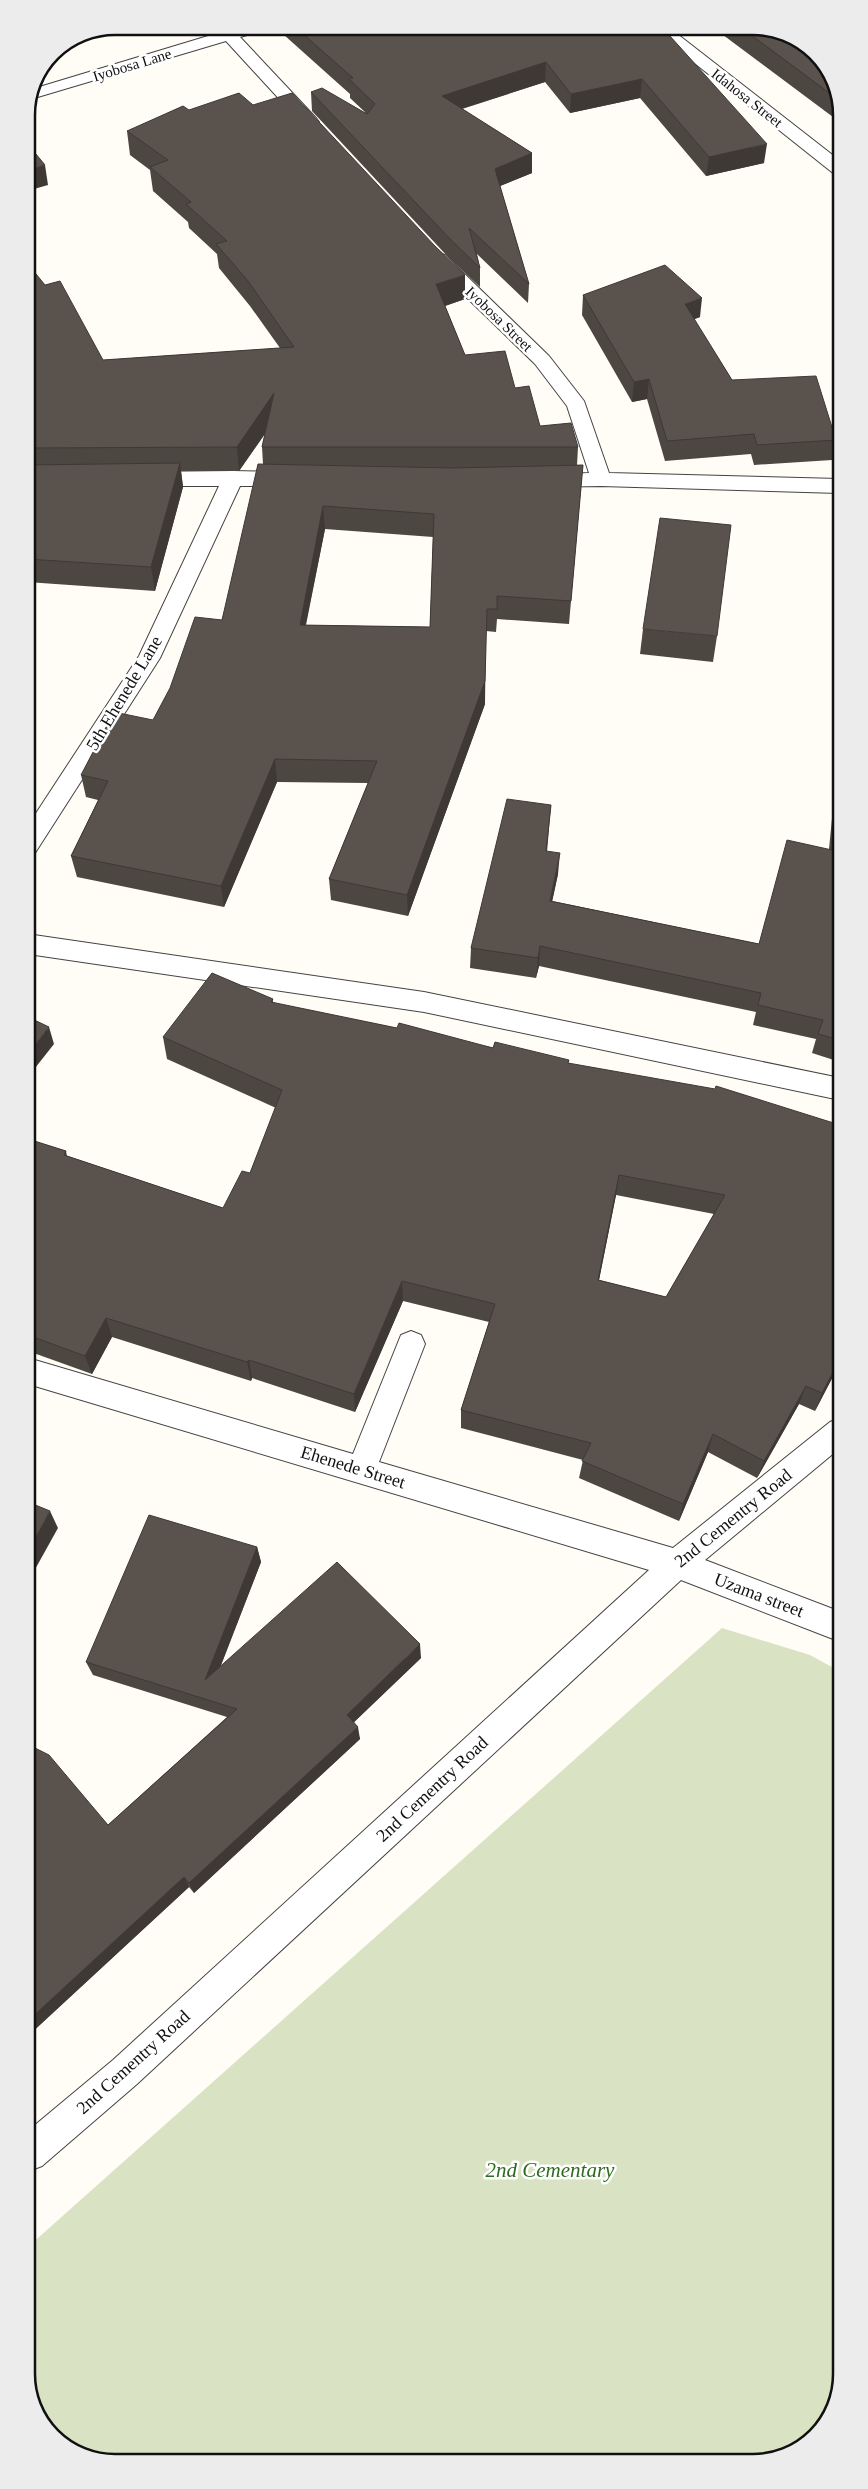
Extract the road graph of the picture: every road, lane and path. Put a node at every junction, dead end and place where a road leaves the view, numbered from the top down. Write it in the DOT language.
graph roads {
  1 [pos="213,35"];
  2 [pos="229,35"];
  3 [pos="668,35"];
  4 [pos="39,92"];
  5 [pos="323,135"];
  6 [pos="833,164"];
  7 [pos="429,250"];
  8 [pos="233,478"];
  9 [pos="601,478"];
  10 [pos="125,479"];
  11 [pos="313,480"];
  12 [pos="522,480"];
  13 [pos="833,486"];
  14 [pos="35,835"];
  15 [pos="35,945"];
  16 [pos="833,1088"];
  17 [pos="411,1344"];
  18 [pos="35,1373"];
  19 [pos="833,1436"];
  20 [pos="360,1470"];
  21 [pos="677,1564"];
  22 [pos="833,1624"];
  23 [pos="35,2148"];
  1 -- 4 [label="street, Iyobosa Lane"];
  2 -- 5 [label="street"];
  3 -- 6 [label="street, Idahosa Street"];
  7 -- 9 [label="street, Iyobosa Street"];
  8 -- 10 [label="street"];
  8 -- 11 [label="street"];
  8 -- 14 [label="street, 5th Ehenede Lane"];
  9 -- 12 [label="street"];
  9 -- 13 [label="street"];
  15 -- 16 [label="street"];
  17 -- 20 [label="street"];
  18 -- 20 [label="street, Ehenede Street"];
  19 -- 21 [label="street, 2nd Cementry Road"];
  20 -- 21 [label="street, Ehenede Street"];
  21 -- 22 [label="street, Uzama street"];
  21 -- 23 [label="street, 2nd Cementry Road"];
}
